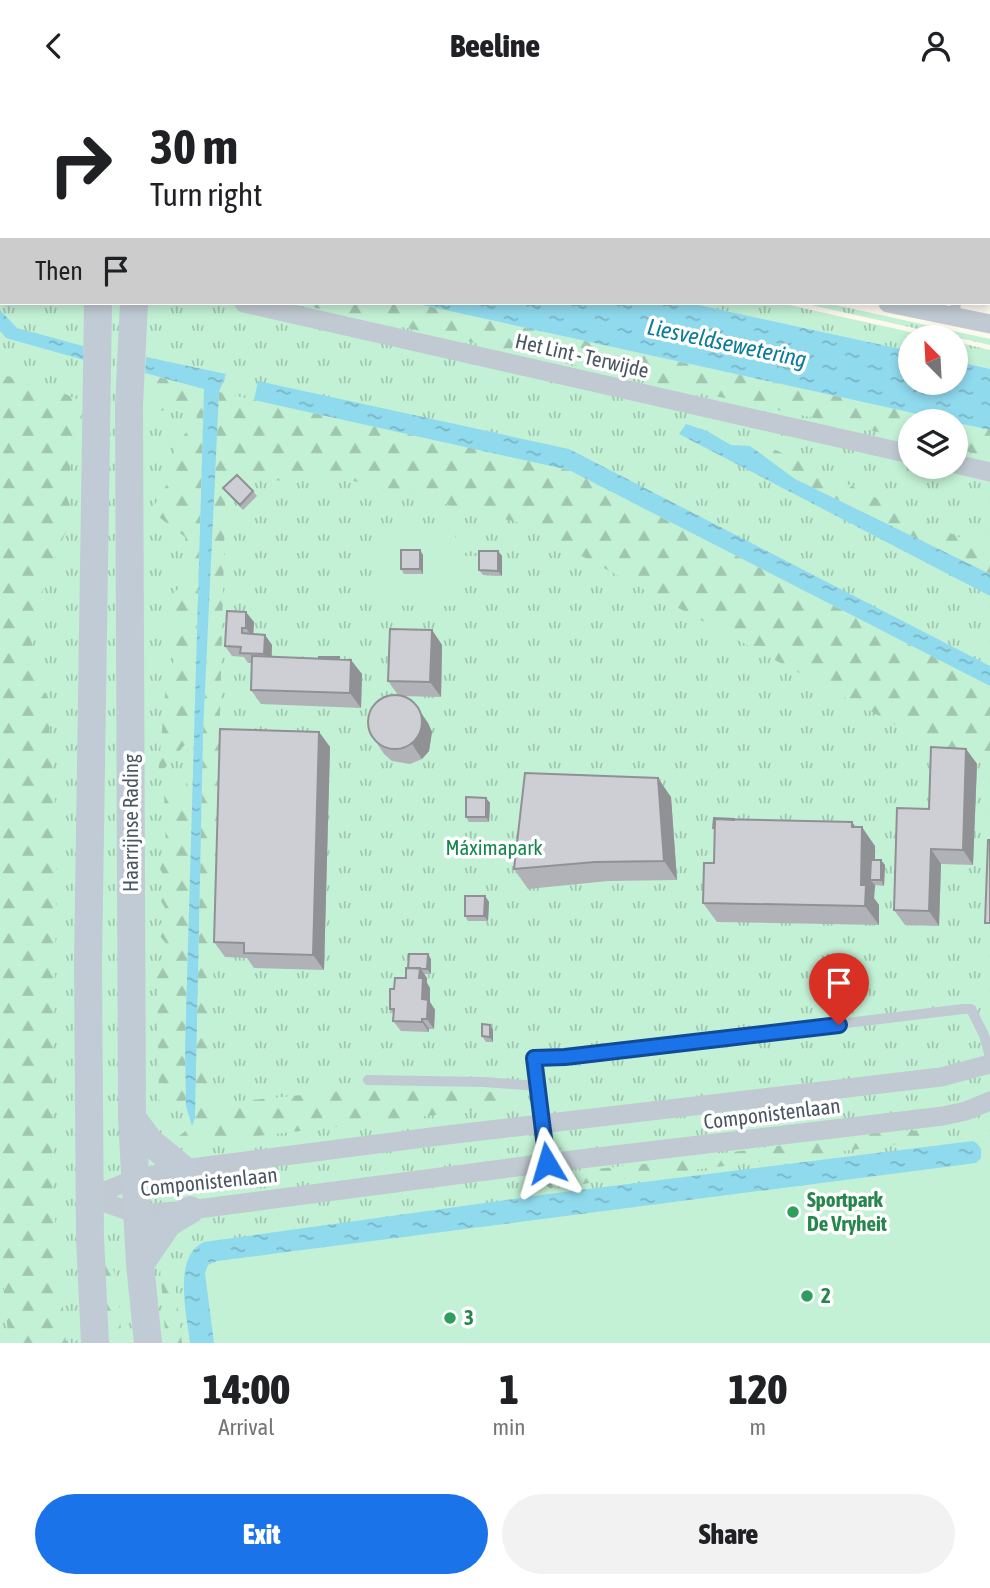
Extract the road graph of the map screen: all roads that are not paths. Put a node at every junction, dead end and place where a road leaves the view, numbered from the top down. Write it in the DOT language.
graph roads {
  1 [pos="98,305"];
  2 [pos="134,305"];
  3 [pos="253,305"];
  4 [pos="907,305"];
  5 [pos="955,310"];
  6 [pos="990,324"];
  7 [pos="898,451"];
  8 [pos="968,467"];
  9 [pos="990,472"];
  10 [pos="990,1057"];
  11 [pos="990,1064"];
  12 [pos="368,1080"];
  13 [pos="537,1086"];
  14 [pos="990,1101"];
  15 [pos="132,1118"];
  16 [pos="542,1125"];
  17 [pos="547,1163"];
  18 [pos="183,1169"];
  19 [pos="135,1179"];
  20 [pos="89,1196"];
  21 [pos="190,1210"];
  22 [pos="137,1214"];
  23 [pos="140,1264"];
  24 [pos="95,1343"];
  25 [pos="148,1343"];
  1 -- 20 [label="main road, Haarrijnse Rading"];
  2 -- 15 [label="main road, Haarrijnse Rading"];
  3 -- 7 [label="street, Het Lint - Terwijde"];
  4 -- 5 [label="street"];
  5 -- 6 [label="street"];
  8 -- 9 [label="street"];
  10 -- 13 [label="lane"];
  11 -- 16 [label="street, Componistenlaan"];
  12 -- 13 [label="lane"];
  13 -- 16 [label="lane"];
  14 -- 17 [label="street, Componistenlaan"];
  15 -- 18 [label="main road"];
  15 -- 19 [label="main road, Haarrijnse Rading"];
  16 -- 17 [label="lane"];
  16 -- 18 [label="street, Componistenlaan"];
  17 -- 21 [label="street, Componistenlaan"];
  18 -- 19 [label="street, Componistenlaan"];
  19 -- 20 [label="street, Componistenlaan"];
  19 -- 22 [label="main road, Haarrijnse Rading"];
  20 -- 22 [label="street, Componistenlaan"];
  20 -- 24 [label="main road, Haarrijnse Rading"];
  21 -- 22 [label="street, Componistenlaan"];
  21 -- 23 [label="main road"];
  22 -- 23 [label="main road, Haarrijnse Rading"];
  23 -- 25 [label="main road, Haarrijnse Rading"];
}
